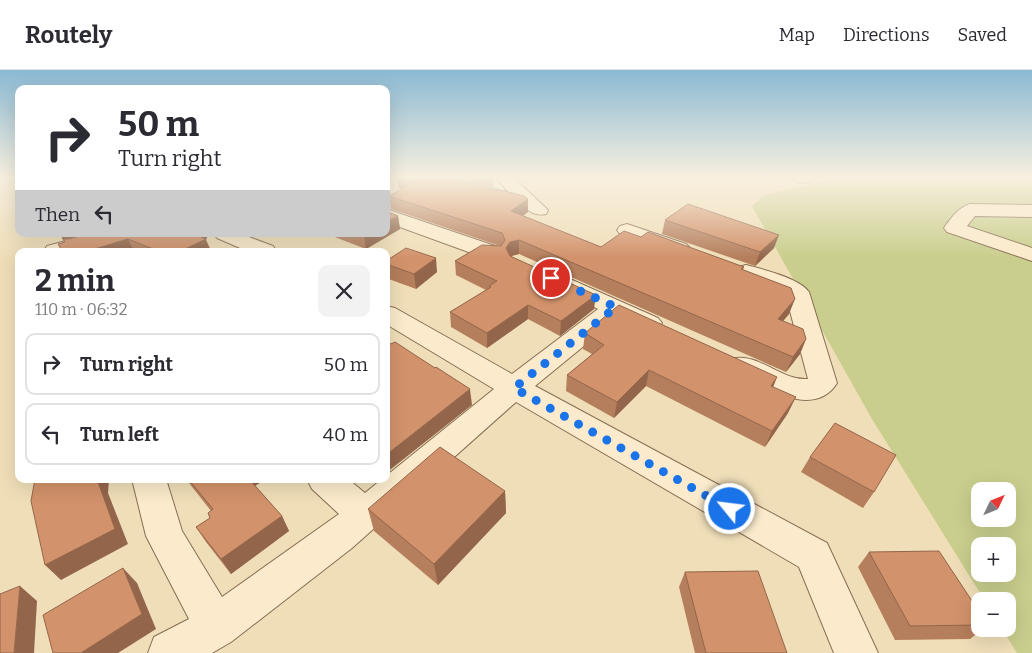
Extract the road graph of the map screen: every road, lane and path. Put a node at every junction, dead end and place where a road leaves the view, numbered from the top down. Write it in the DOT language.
graph roads {
  1 [pos="532,204"];
  2 [pos="539,210"];
  3 [pos="1032,211"];
  4 [pos="390,216"];
  5 [pos="626,230"];
  6 [pos="104,237"];
  7 [pos="232,237"];
  8 [pos="246,242"];
  9 [pos="65,248"];
  10 [pos="259,248"];
  11 [pos="493,254"];
  12 [pos="1032,255"];
  13 [pos="702,256"];
  14 [pos="730,266"];
  15 [pos="537,271"];
  16 [pos="616,307"];
  17 [pos="390,315"];
  18 [pos="668,332"];
  19 [pos="720,356"];
  20 [pos="514,388"];
  21 [pos="150,483"];
  22 [pos="329,483"];
  23 [pos="364,514"];
  24 [pos="216,627"];
  25 [pos="170,653"];
  26 [pos="856,653"];
  1 -- 2 [label="street"];
  3 -- 12 [label="street"];
  4 -- 11 [label="street"];
  5 -- 13 [label="street"];
  6 -- 9 [label="street"];
  7 -- 8 [label="street"];
  8 -- 10 [label="street"];
  14 -- 19 [label="street"];
  15 -- 16 [label="street"];
  16 -- 18 [label="street"];
  16 -- 20 [label="street"];
  17 -- 20 [label="street"];
  20 -- 23 [label="street"];
  20 -- 26 [label="street"];
  21 -- 24 [label="street"];
  22 -- 23 [label="street"];
  23 -- 24 [label="street"];
  24 -- 25 [label="street"];
}
